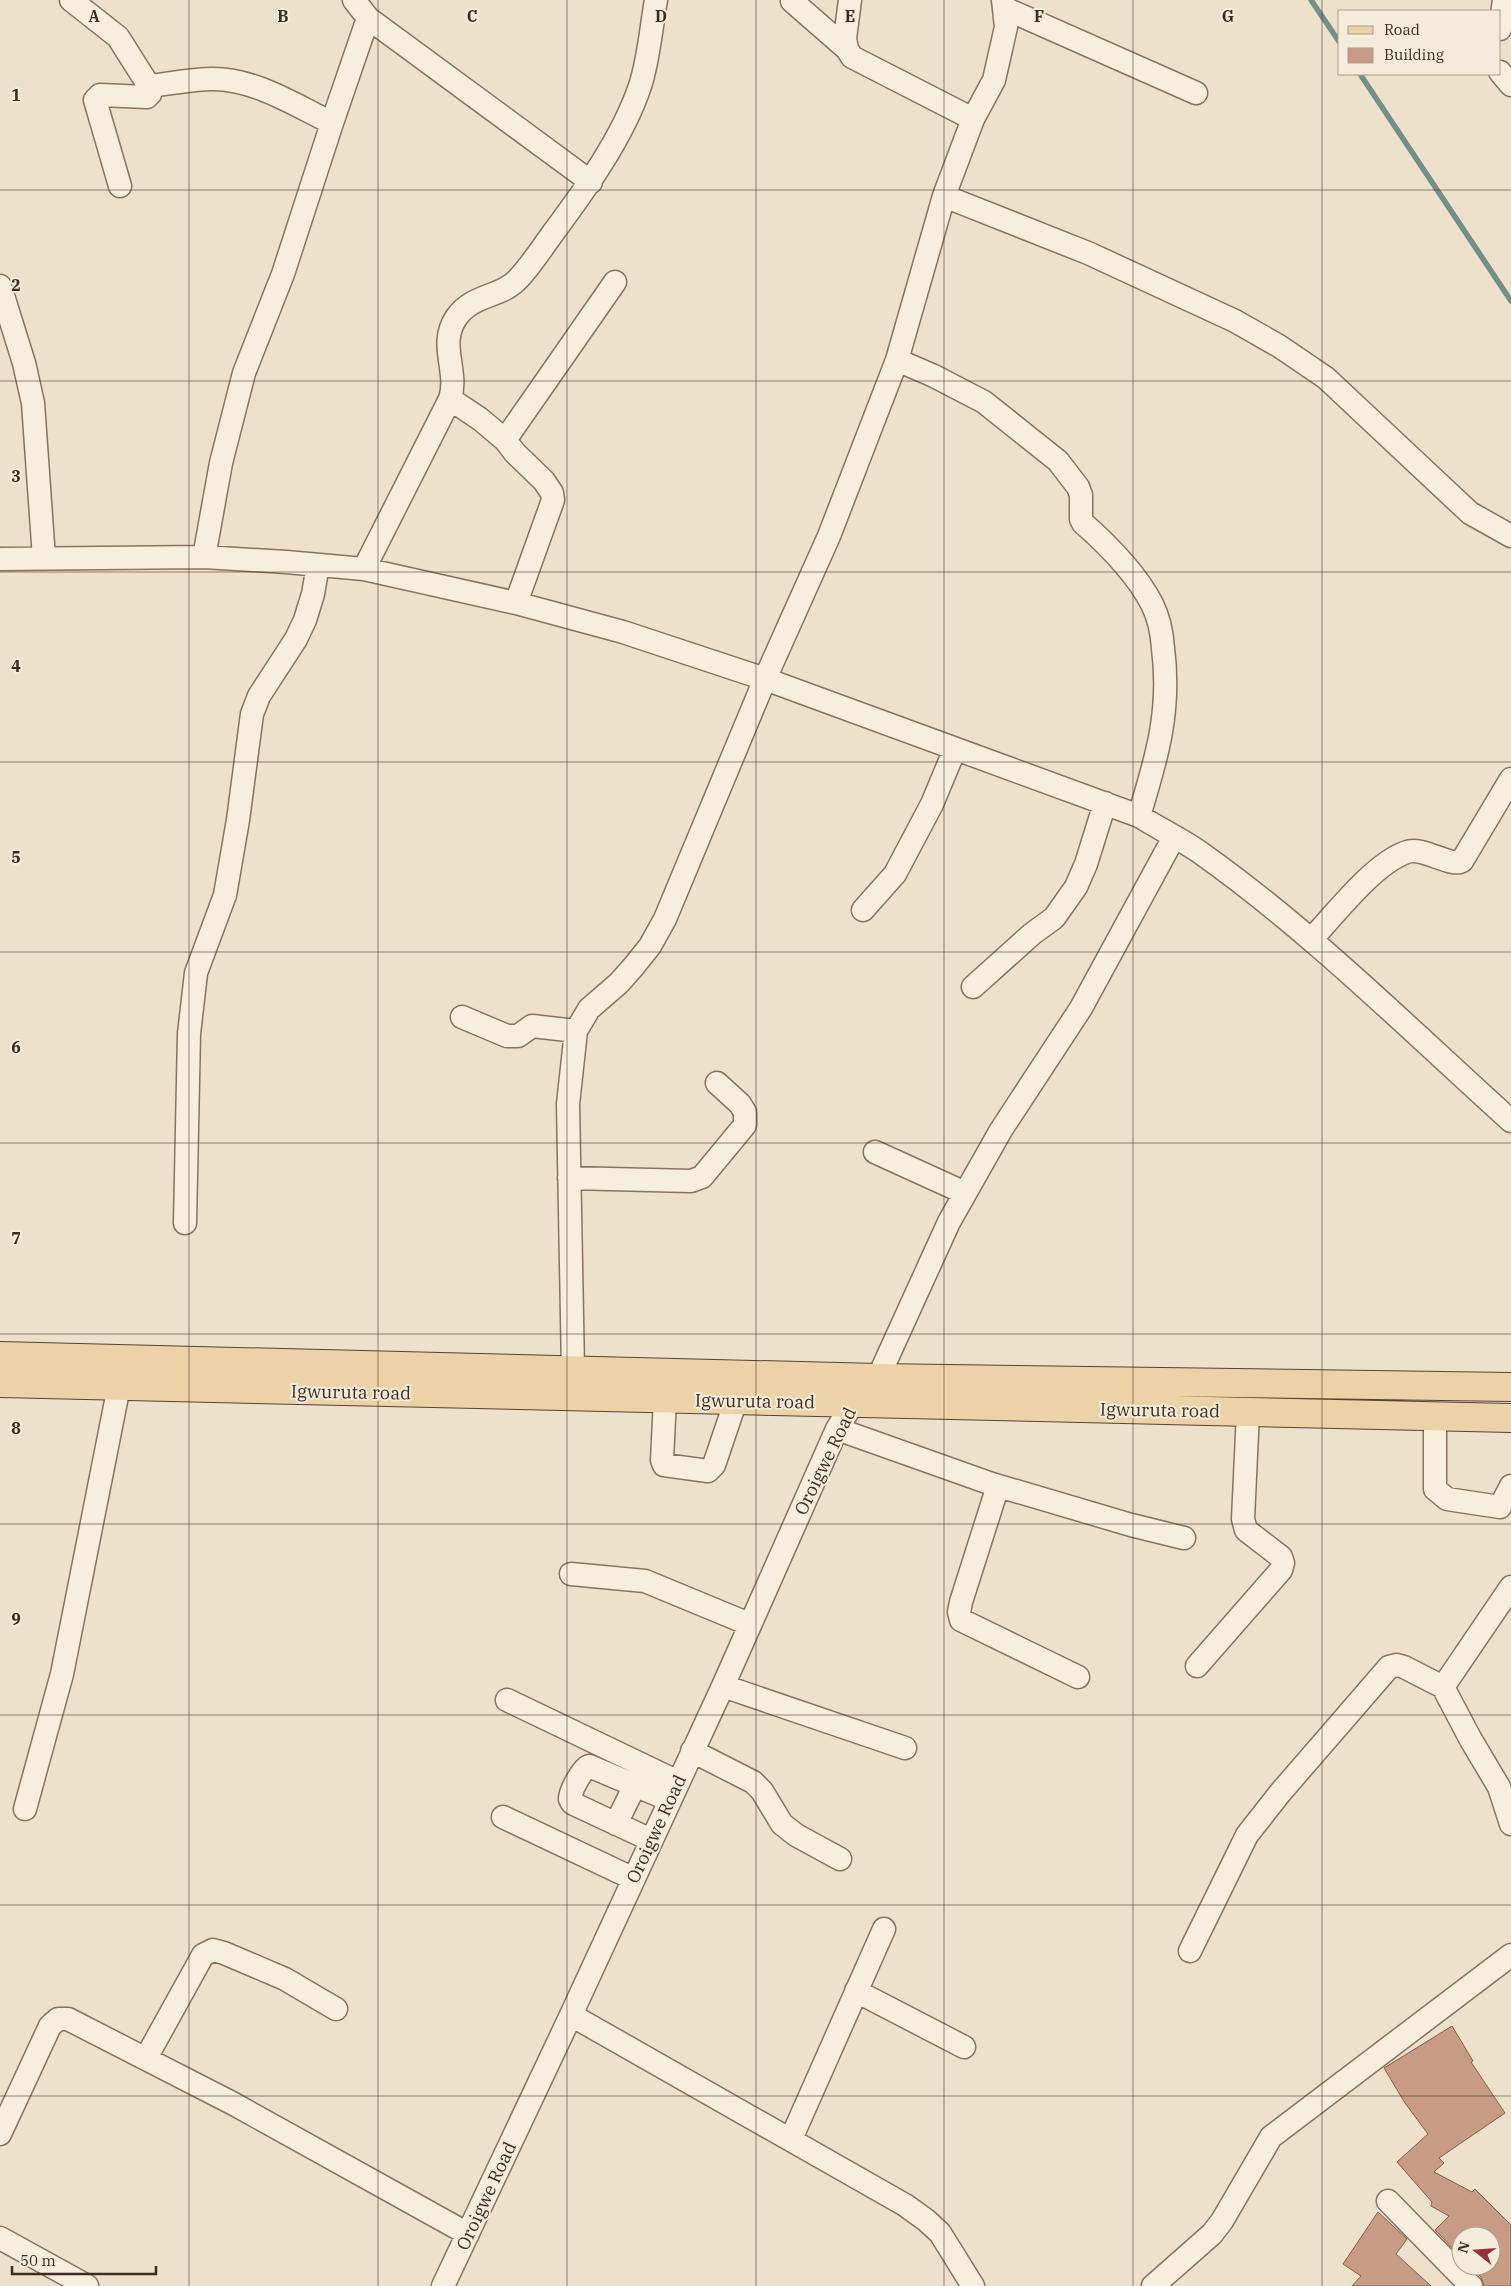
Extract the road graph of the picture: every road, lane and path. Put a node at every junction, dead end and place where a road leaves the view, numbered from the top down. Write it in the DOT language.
graph roads {
  1 [pos="71,0"];
  2 [pos="354,0"];
  3 [pos="656,0"];
  4 [pos="850,0"];
  5 [pos="1504,0"];
  6 [pos="792,1"];
  7 [pos="1003,4"];
  8 [pos="368,18"];
  9 [pos="1501,22"];
  10 [pos="847,49"];
  11 [pos="1501,73"];
  12 [pos="1511,85"];
  13 [pos="148,86"];
  14 [pos="1196,93"];
  15 [pos="973,119"];
  16 [pos="332,123"];
  17 [pos="591,182"];
  18 [pos="120,186"];
  19 [pos="944,196"];
  20 [pos="614,282"];
  21 [pos="0,286"];
  22 [pos="897,360"];
  23 [pos="450,399"];
  24 [pos="505,440"];
  25 [pos="1511,536"];
  26 [pos="204,557"];
  27 [pos="0,558"];
  28 [pos="44,558"];
  29 [pos="318,565"];
  30 [pos="364,569"];
  31 [pos="516,603"];
  32 [pos="765,679"];
  33 [pos="955,749"];
  34 [pos="1511,779"];
  35 [pos="1105,803"];
  36 [pos="1139,816"];
  37 [pos="1174,837"];
  38 [pos="862,910"];
  39 [pos="1310,940"];
  40 [pos="973,987"];
  41 [pos="462,1017"];
  42 [pos="576,1031"];
  43 [pos="718,1083"];
  44 [pos="1511,1121"];
  45 [pos="875,1152"];
  46 [pos="569,1178"];
  47 [pos="965,1193"];
  48 [pos="185,1223"];
  49 [pos="0,1356"];
  50 [pos="573,1370"];
  51 [pos="878,1378"];
  52 [pos="0,1383"];
  53 [pos="119,1386"];
  54 [pos="1511,1387"];
  55 [pos="665,1399"];
  56 [pos="736,1400"];
  57 [pos="853,1403"];
  58 [pos="1248,1412"];
  59 [pos="1435,1416"];
  60 [pos="1511,1418"];
  61 [pos="837,1429"];
  62 [pos="992,1484"];
  63 [pos="1511,1486"];
  64 [pos="1184,1538"];
  65 [pos="572,1574"];
  66 [pos="1511,1587"];
  67 [pos="749,1624"];
  68 [pos="1197,1666"];
  69 [pos="1078,1677"];
  70 [pos="723,1686"];
  71 [pos="1443,1687"];
  72 [pos="507,1700"];
  73 [pos="904,1748"];
  74 [pos="692,1751"];
  75 [pos="635,1785"];
  76 [pos="674,1791"];
  77 [pos="24,1809"];
  78 [pos="503,1817"];
  79 [pos="616,1824"];
  80 [pos="1511,1824"];
  81 [pos="652,1840"];
  82 [pos="840,1859"];
  83 [pos="634,1879"];
  84 [pos="884,1928"];
  85 [pos="1190,1951"];
  86 [pos="1511,1955"];
  87 [pos="856,1991"];
  88 [pos="336,2009"];
  89 [pos="571,2015"];
  90 [pos="964,2047"];
  91 [pos="146,2058"];
  92 [pos="0,2134"];
  93 [pos="791,2139"];
  94 [pos="1388,2201"];
  95 [pos="468,2234"];
  96 [pos="0,2238"];
  97 [pos="87,2286"];
  98 [pos="443,2286"];
  99 [pos="973,2286"];
  100 [pos="1152,2286"];
  101 [pos="1471,2286"];
  1 -- 13 [label="street"];
  2 -- 8 [label="street"];
  3 -- 17 [label="street"];
  4 -- 10 [label="street"];
  5 -- 9 [label="street"];
  6 -- 10 [label="street"];
  7 -- 14 [label="street"];
  7 -- 15 [label="street"];
  8 -- 16 [label="street"];
  8 -- 17 [label="street"];
  10 -- 15 [label="street"];
  11 -- 12 [label="street"];
  13 -- 16 [label="street"];
  13 -- 18 [label="street"];
  15 -- 19 [label="street"];
  16 -- 26 [label="street"];
  17 -- 23 [label="street"];
  19 -- 22 [label="street"];
  19 -- 25 [label="street"];
  20 -- 24 [label="street"];
  21 -- 28 [label="street"];
  22 -- 32 [label="street"];
  22 -- 36 [label="street"];
  23 -- 24 [label="street"];
  23 -- 30 [label="street"];
  24 -- 31 [label="street"];
  26 -- 28 [label="street"];
  26 -- 29 [label="street"];
  27 -- 28 [label="street"];
  29 -- 30 [label="street"];
  29 -- 48 [label="street"];
  30 -- 31 [label="street"];
  31 -- 32 [label="street"];
  32 -- 33 [label="street"];
  32 -- 42 [label="street"];
  33 -- 35 [label="street"];
  33 -- 38 [label="street"];
  34 -- 39 [label="street"];
  35 -- 36 [label="street"];
  35 -- 40 [label="street"];
  36 -- 37 [label="street"];
  37 -- 39 [label="street"];
  37 -- 47 [label="street"];
  39 -- 44 [label="street"];
  41 -- 42 [label="street"];
  42 -- 46 [label="street"];
  43 -- 46 [label="street"];
  45 -- 47 [label="street"];
  46 -- 50 [label="street"];
  47 -- 51 [label="street"];
  49 -- 50 [label="main road, Igwuruta road"];
  50 -- 51 [label="main road, Igwuruta road"];
  51 -- 54 [label="main road, Igwuruta road"];
  51 -- 57 [label="street, Oroigwe Road"];
  52 -- 53 [label="main road, Igwuruta road"];
  53 -- 55 [label="main road, Igwuruta road"];
  53 -- 77 [label="street"];
  55 -- 56 [label="main road, Igwuruta road"];
  55 -- 56 [label="street"];
  56 -- 57 [label="main road, Igwuruta road"];
  57 -- 58 [label="main road, Igwuruta road"];
  57 -- 61 [label="street, Oroigwe Road"];
  58 -- 59 [label="main road, Igwuruta road"];
  58 -- 68 [label="street"];
  59 -- 60 [label="main road, Igwuruta road"];
  59 -- 63 [label="street"];
  61 -- 62 [label="street"];
  61 -- 67 [label="street, Oroigwe Road"];
  62 -- 64 [label="street"];
  62 -- 69 [label="street"];
  65 -- 67 [label="street"];
  66 -- 71 [label="street"];
  67 -- 70 [label="street, Oroigwe Road"];
  70 -- 73 [label="street"];
  70 -- 74 [label="street, Oroigwe Road"];
  71 -- 80 [label="street"];
  71 -- 85 [label="street"];
  72 -- 76 [label="street"];
  74 -- 76 [label="street, Oroigwe Road"];
  74 -- 82 [label="street"];
  75 -- 76 [label="street"];
  75 -- 79 [label="street"];
  75 -- 79 [label="street"];
  76 -- 81 [label="street, Oroigwe Road"];
  78 -- 83 [label="street"];
  79 -- 81 [label="street"];
  81 -- 83 [label="street, Oroigwe Road"];
  83 -- 89 [label="street, Oroigwe Road"];
  84 -- 87 [label="street"];
  86 -- 100 [label="street"];
  87 -- 90 [label="street"];
  87 -- 93 [label="street"];
  88 -- 91 [label="street"];
  89 -- 93 [label="street"];
  89 -- 95 [label="street, Oroigwe Road"];
  91 -- 92 [label="street"];
  91 -- 95 [label="street"];
  93 -- 99 [label="street"];
  94 -- 101 [label="street"];
  95 -- 98 [label="street, Oroigwe Road"];
  96 -- 97 [label="street"];
}
